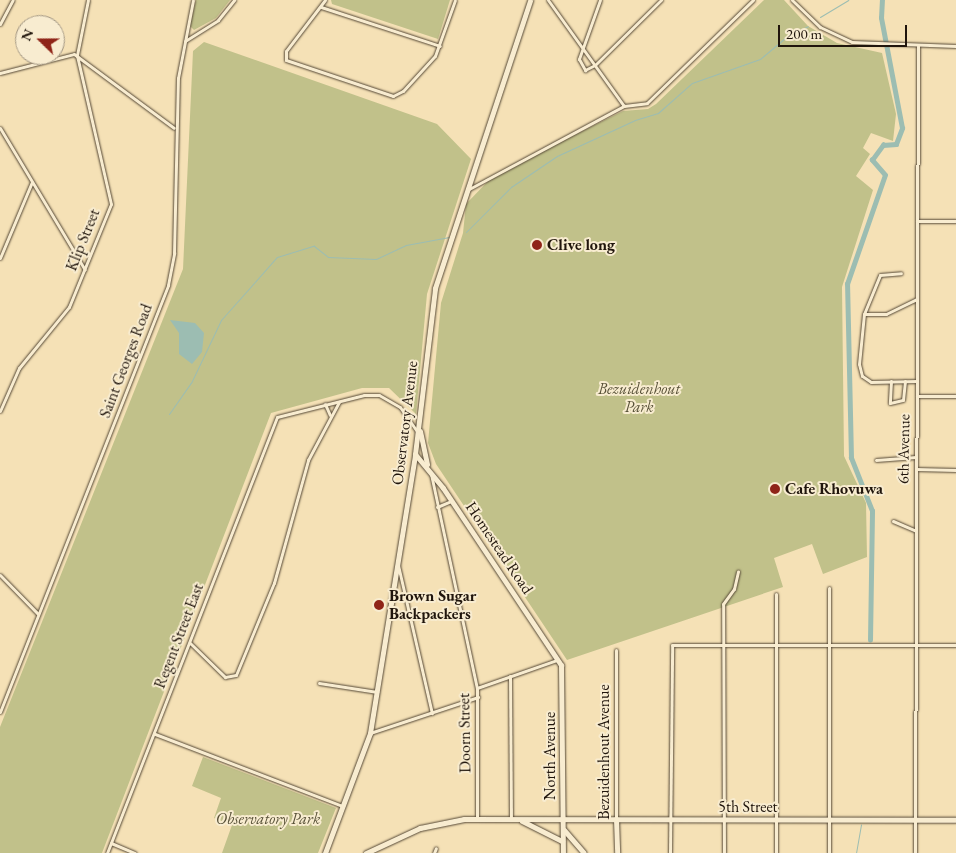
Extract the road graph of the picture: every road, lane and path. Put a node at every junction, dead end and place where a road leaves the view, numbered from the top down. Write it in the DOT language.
graph roads {
  1 [pos="13,0"];
  2 [pos="88,0"];
  3 [pos="193,0"];
  4 [pos="234,0"];
  5 [pos="325,0"];
  6 [pos="455,0"];
  7 [pos="530,0"];
  8 [pos="548,0"];
  9 [pos="600,0"];
  10 [pos="661,0"];
  11 [pos="753,0"];
  12 [pos="792,0"];
  13 [pos="321,7"];
  14 [pos="0,24"];
  15 [pos="185,41"];
  16 [pos="440,46"];
  17 [pos="918,46"];
  18 [pos="956,46"];
  19 [pos="583,48"];
  20 [pos="77,55"];
  21 [pos="595,65"];
  22 [pos="0,73"];
  23 [pos="624,106"];
  24 [pos="0,128"];
  25 [pos="175,129"];
  26 [pos="32,182"];
  27 [pos="466,190"];
  28 [pos="917,221"];
  29 [pos="956,221"];
  30 [pos="0,258"];
  31 [pos="85,270"];
  32 [pos="901,273"];
  33 [pos="917,299"];
  34 [pos="864,314"];
  35 [pos="891,381"];
  36 [pos="905,381"];
  37 [pos="917,381"];
  38 [pos="917,396"];
  39 [pos="956,396"];
  40 [pos="339,402"];
  41 [pos="325,404"];
  42 [pos="0,412"];
  43 [pos="330,416"];
  44 [pos="419,418"];
  45 [pos="418,432"];
  46 [pos="415,454"];
  47 [pos="916,457"];
  48 [pos="876,460"];
  49 [pos="916,469"];
  50 [pos="429,470"];
  51 [pos="956,470"];
  52 [pos="451,501"];
  53 [pos="437,506"];
  54 [pos="893,521"];
  55 [pos="916,531"];
  56 [pos="397,562"];
  57 [pos="738,571"];
  58 [pos="0,575"];
  59 [pos="829,588"];
  60 [pos="776,594"];
  61 [pos="38,614"];
  62 [pos="190,643"];
  63 [pos="724,644"];
  64 [pos="776,644"];
  65 [pos="829,645"];
  66 [pos="916,645"];
  67 [pos="956,645"];
  68 [pos="616,650"];
  69 [pos="559,659"];
  70 [pos="510,676"];
  71 [pos="319,683"];
  72 [pos="477,688"];
  73 [pos="377,692"];
  74 [pos="478,697"];
  75 [pos="0,712"];
  76 [pos="432,713"];
  77 [pos="370,733"];
  78 [pos="155,734"];
  79 [pos="344,806"];
  80 [pos="477,819"];
  81 [pos="510,819"];
  82 [pos="540,819"];
  83 [pos="616,819"];
  84 [pos="670,819"];
  85 [pos="724,819"];
  86 [pos="563,820"];
  87 [pos="776,820"];
  88 [pos="829,820"];
  89 [pos="916,820"];
  90 [pos="956,820"];
  91 [pos="522,821"];
  92 [pos="562,828"];
  93 [pos="562,841"];
  94 [pos="572,842"];
  95 [pos="110,843"];
  96 [pos="436,848"];
  97 [pos="563,851"];
  98 [pos="107,853"];
  99 [pos="135,853"];
  100 [pos="325,853"];
  101 [pos="366,853"];
  102 [pos="434,853"];
  103 [pos="584,853"];
  104 [pos="617,853"];
  105 [pos="670,853"];
  106 [pos="724,853"];
  107 [pos="776,853"];
  108 [pos="829,853"];
  109 [pos="915,853"];
  1 -- 14 [label="street"];
  2 -- 20 [label="street, Klip Street"];
  3 -- 15 [label="street, Saint Georges Road"];
  4 -- 15 [label="street"];
  5 -- 13 [label="street"];
  6 -- 16 [label="street"];
  7 -- 27 [label="street, Observatory Avenue"];
  8 -- 19 [label="street"];
  9 -- 19 [label="street"];
  10 -- 21 [label="street"];
  11 -- 23 [label="street"];
  12 -- 17 [label="street"];
  13 -- 16 [label="street"];
  13 -- 16 [label="street"];
  15 -- 25 [label="street, Saint Georges Road"];
  17 -- 18 [label="street"];
  17 -- 28 [label="street, 6th Avenue"];
  19 -- 21 [label="street"];
  19 -- 21 [label="street"];
  20 -- 22 [label="street"];
  20 -- 25 [label="street"];
  20 -- 31 [label="street, Klip Street"];
  21 -- 23 [label="street"];
  23 -- 27 [label="street"];
  24 -- 26 [label="street"];
  25 -- 61 [label="street, Saint Georges Road"];
  26 -- 30 [label="street"];
  26 -- 31 [label="street"];
  27 -- 44 [label="street, Observatory Avenue"];
  28 -- 29 [label="street"];
  28 -- 33 [label="street, 6th Avenue"];
  31 -- 42 [label="street, Klip Street"];
  32 -- 34 [label="street"];
  33 -- 34 [label="street"];
  33 -- 37 [label="street, 6th Avenue"];
  34 -- 35 [label="street"];
  35 -- 36 [label="street"];
  35 -- 36 [label="street"];
  36 -- 37 [label="street"];
  37 -- 38 [label="street, 6th Avenue"];
  38 -- 39 [label="street"];
  38 -- 47 [label="street, 6th Avenue"];
  40 -- 41 [label="street"];
  40 -- 43 [label="street"];
  40 -- 45 [label="street"];
  41 -- 43 [label="street"];
  41 -- 62 [label="street, Regent Street East"];
  43 -- 62 [label="street"];
  44 -- 45 [label="street, Observatory Avenue"];
  44 -- 50 [label="street"];
  45 -- 46 [label="street, Observatory Avenue"];
  46 -- 50 [label="street, Homestead Road"];
  46 -- 56 [label="street, Observatory Avenue"];
  47 -- 48 [label="street"];
  47 -- 49 [label="street, 6th Avenue"];
  49 -- 51 [label="street"];
  49 -- 55 [label="street, 6th Avenue"];
  50 -- 52 [label="street, Homestead Road"];
  50 -- 53 [label="street, Doorn Street"];
  52 -- 53 [label="street"];
  52 -- 69 [label="street, Homestead Road"];
  53 -- 72 [label="street, Doorn Street"];
  54 -- 55 [label="street"];
  55 -- 66 [label="street, 6th Avenue"];
  56 -- 73 [label="street, Observatory Avenue"];
  56 -- 76 [label="street"];
  57 -- 63 [label="street"];
  58 -- 61 [label="street"];
  59 -- 65 [label="street"];
  60 -- 64 [label="street"];
  61 -- 75 [label="street, Saint Georges Road"];
  62 -- 78 [label="street, Regent Street East"];
  63 -- 64 [label="street"];
  63 -- 84 [label="street"];
  63 -- 85 [label="street"];
  64 -- 65 [label="street"];
  64 -- 87 [label="street"];
  65 -- 66 [label="street"];
  65 -- 88 [label="street"];
  66 -- 67 [label="street"];
  66 -- 89 [label="street, 6th Avenue"];
  68 -- 83 [label="street, Bezuidenhout Avenue"];
  69 -- 70 [label="street"];
  69 -- 86 [label="street, North Avenue"];
  70 -- 72 [label="street"];
  70 -- 81 [label="street"];
  71 -- 73 [label="street"];
  72 -- 74 [label="street, Doorn Street"];
  73 -- 77 [label="street, Observatory Avenue"];
  74 -- 76 [label="street"];
  74 -- 80 [label="street, Doorn Street"];
  76 -- 77 [label="street"];
  77 -- 79 [label="street, Observatory Avenue"];
  78 -- 79 [label="street"];
  78 -- 95 [label="street, Regent Street East"];
  79 -- 100 [label="street, Observatory Avenue"];
  80 -- 81 [label="street"];
  80 -- 101 [label="street"];
  81 -- 82 [label="street, 5th Street"];
  81 -- 91 [label="street, 5th Street"];
  82 -- 86 [label="street, 5th Street"];
  82 -- 91 [label="street, 5th Street"];
  83 -- 84 [label="street, 5th Street"];
  83 -- 86 [label="street, 5th Street"];
  83 -- 104 [label="street, Bezuidenhout Avenue"];
  84 -- 85 [label="street, 5th Street"];
  84 -- 105 [label="street"];
  85 -- 87 [label="street, 5th Street"];
  85 -- 106 [label="street"];
  86 -- 92 [label="street, North Avenue"];
  87 -- 88 [label="street, 5th Street"];
  87 -- 107 [label="street"];
  88 -- 89 [label="street, 5th Street"];
  88 -- 108 [label="street"];
  89 -- 90 [label="street, 5th Street"];
  89 -- 109 [label="street, 6th Avenue"];
  91 -- 93 [label="street"];
  92 -- 93 [label="street, North Avenue"];
  92 -- 94 [label="street"];
  93 -- 97 [label="street, North Avenue"];
  94 -- 97 [label="street"];
  94 -- 103 [label="street"];
  95 -- 98 [label="street, Regent Street East"];
  95 -- 99 [label="street"];
  96 -- 102 [label="street"];
}
